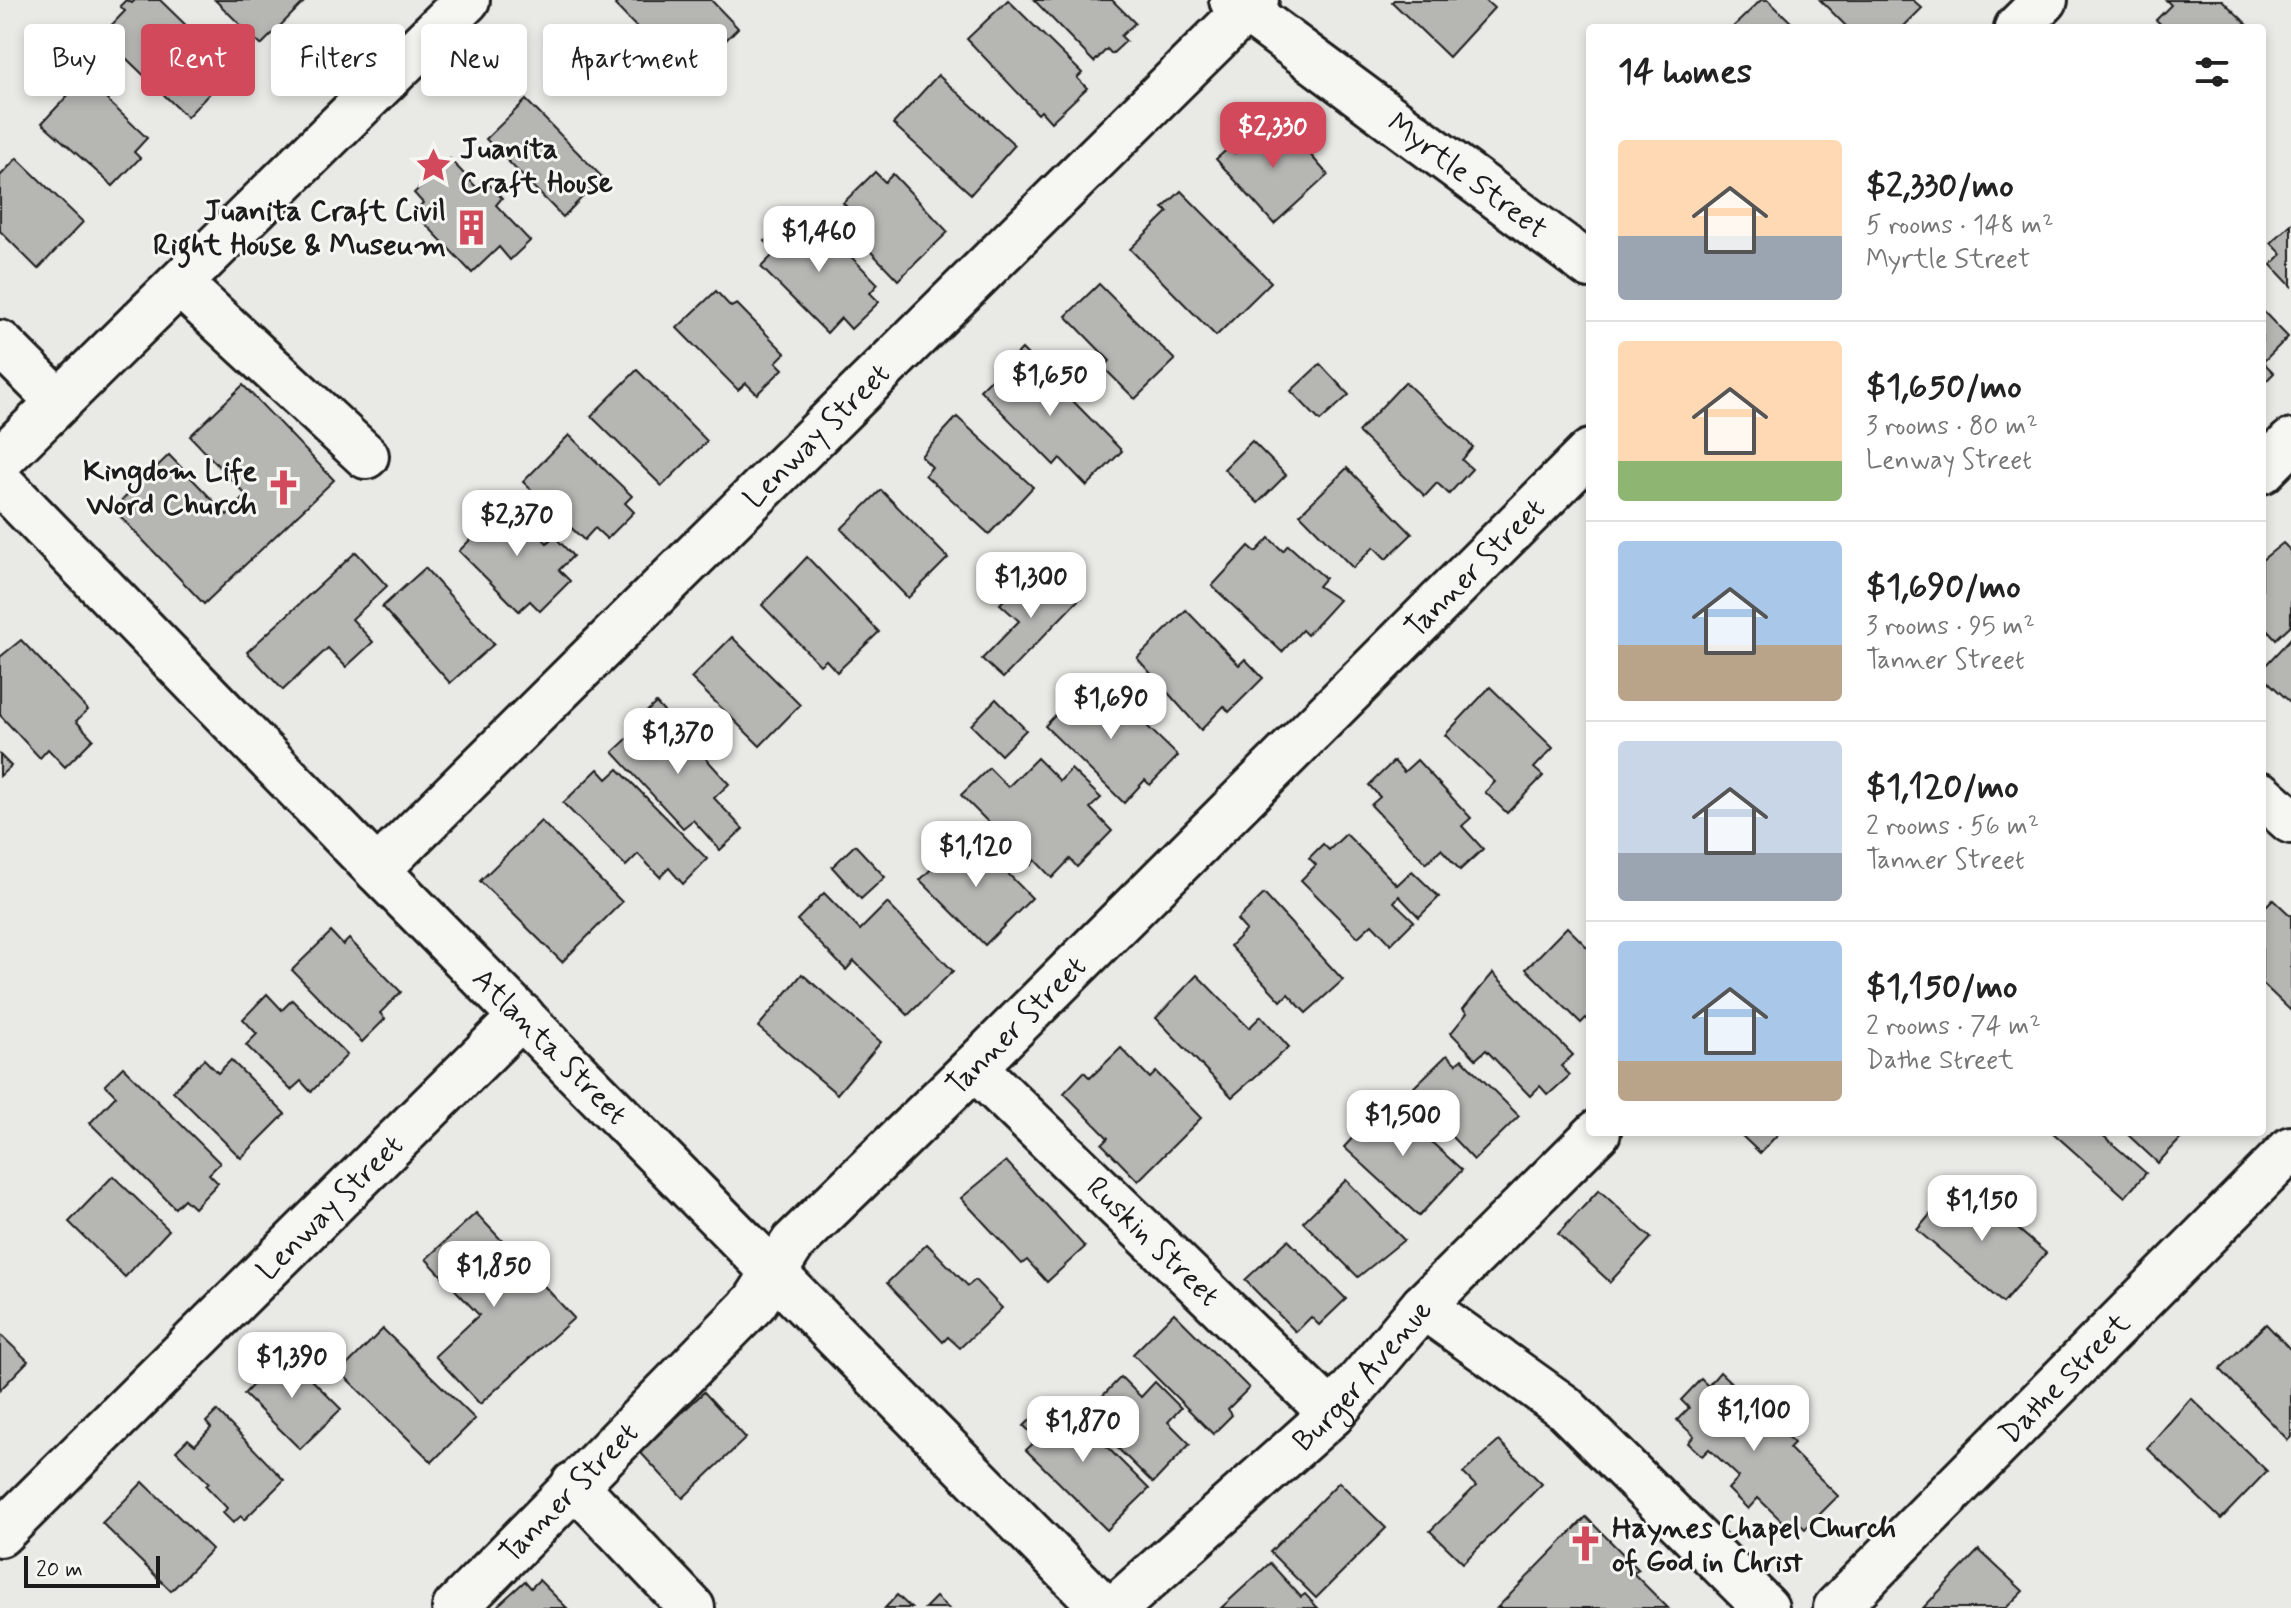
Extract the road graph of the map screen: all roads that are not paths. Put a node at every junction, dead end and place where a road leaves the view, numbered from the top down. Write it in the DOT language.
graph roads {
  1 [pos="467,0"];
  2 [pos="2045,0"];
  3 [pos="1245,4"];
  4 [pos="2021,24"];
  5 [pos="1586,263"];
  6 [pos="180,284"];
  7 [pos="0,343"];
  8 [pos="58,401"];
  9 [pos="2291,442"];
  10 [pos="366,456"];
  11 [pos="1586,456"];
  12 [pos="0,460"];
  13 [pos="2266,467"];
  14 [pos="0,482"];
  15 [pos="2266,799"];
  16 [pos="2291,821"];
  17 [pos="377,870"];
  18 [pos="522,1016"];
  19 [pos="974,1067"];
  20 [pos="1594,1136"];
  21 [pos="2291,1149"];
  22 [pos="772,1272"];
  23 [pos="1423,1306"];
  24 [pos="1332,1414"];
  25 [pos="574,1484"];
  26 [pos="0,1534"];
  27 [pos="455,1608"];
  28 [pos="692,1608"];
  29 [pos="1104,1608"];
  30 [pos="1115,1608"];
  31 [pos="1766,1608"];
  32 [pos="1836,1608"];
  1 -- 6 [label="street"];
  2 -- 4 [label="street"];
  3 -- 5 [label="street, Myrtle Street"];
  3 -- 17 [label="street, Lenway Street"];
  6 -- 8 [label="street"];
  6 -- 10 [label="street"];
  7 -- 8 [label="street"];
  8 -- 12 [label="street"];
  9 -- 13 [label="street"];
  11 -- 19 [label="street, Tanner Street"];
  14 -- 17 [label="street, Atlanta Street"];
  15 -- 16 [label="street"];
  17 -- 18 [label="street, Atlanta Street"];
  18 -- 22 [label="street, Atlanta Street"];
  18 -- 26 [label="street, Lenway Street"];
  19 -- 22 [label="street, Tanner Street"];
  19 -- 24 [label="street, Ruskin Street"];
  20 -- 23 [label="street, Burger Avenue"];
  21 -- 32 [label="street, Dathe Street"];
  22 -- 25 [label="street, Tanner Street"];
  22 -- 29 [label="street, Atlanta Street"];
  23 -- 24 [label="street, Burger Avenue"];
  23 -- 31 [label="street"];
  24 -- 30 [label="street, Burger Avenue"];
  25 -- 27 [label="street, Tanner Street"];
  25 -- 28 [label="street"];
}
